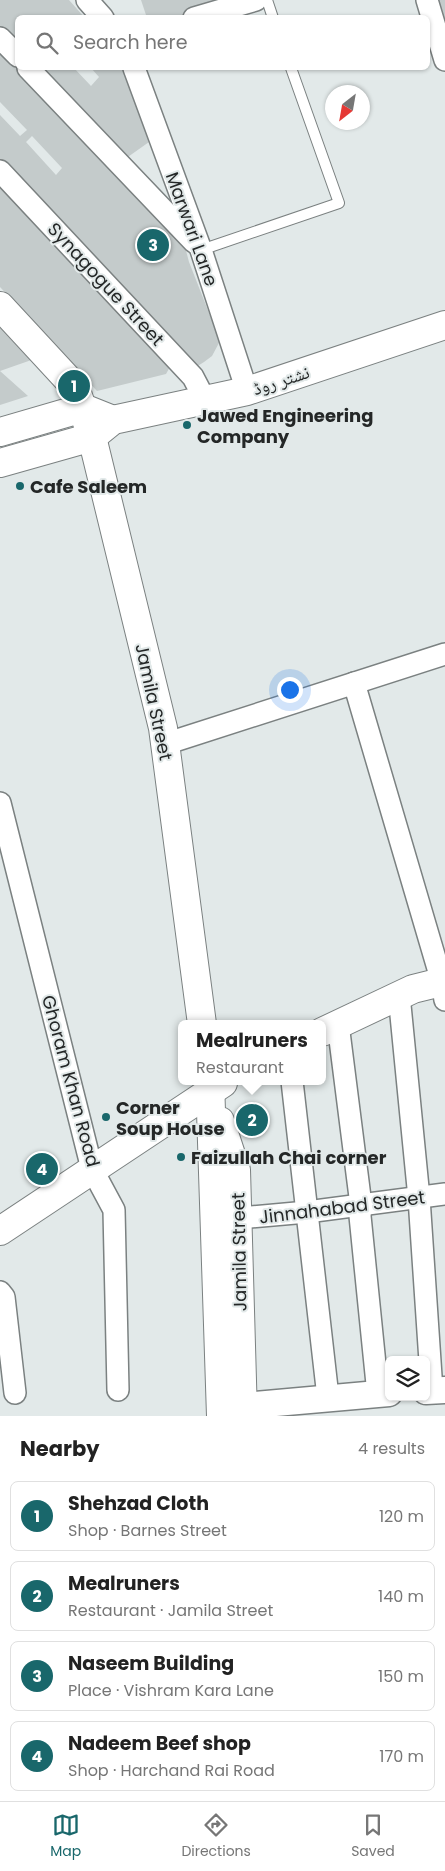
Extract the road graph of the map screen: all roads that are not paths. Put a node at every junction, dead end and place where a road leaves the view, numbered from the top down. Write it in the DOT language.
graph roads {
  1 [pos="87,0"];
  2 [pos="256,0"];
  3 [pos="267,0"];
  4 [pos="427,0"];
  5 [pos="100,15"];
  6 [pos="204,15"];
  7 [pos="273,15"];
  8 [pos="0,38"];
  9 [pos="15,53"];
  10 [pos="445,60"];
  11 [pos="30,70"];
  12 [pos="135,70"];
  13 [pos="292,70"];
  14 [pos="0,172"];
  15 [pos="201,250"];
  16 [pos="0,306"];
  17 [pos="445,325"];
  18 [pos="247,391"];
  19 [pos="79,398"];
  20 [pos="205,400"];
  21 [pos="103,429"];
  22 [pos="0,432"];
  23 [pos="0,463"];
  24 [pos="445,654"];
  25 [pos="354,683"];
  26 [pos="165,744"];
  27 [pos="0,802"];
  28 [pos="444,988"];
  29 [pos="399,995"];
  30 [pos="201,1020"];
  31 [pos="330,1028"];
  32 [pos="214,1085"];
  33 [pos="215,1085"];
  34 [pos="215,1085"];
  35 [pos="292,1085"];
  36 [pos="92,1169"];
  37 [pos="445,1194"];
  38 [pos="418,1198"];
  39 [pos="361,1205"];
  40 [pos="307,1212"];
  41 [pos="239,1218"];
  42 [pos="0,1232"];
  43 [pos="0,1292"];
  44 [pos="231,1363"];
  45 [pos="118,1390"];
  46 [pos="434,1391"];
  47 [pos="15,1393"];
  48 [pos="383,1393"];
  49 [pos="328,1397"];
  50 [pos="235,1413"];
  1 -- 5 [label="street"];
  2 -- 6 [label="street"];
  3 -- 7 [label="lane"];
  4 -- 10 [label="street"];
  8 -- 9 [label="street"];
  11 -- 15 [label="street"];
  12 -- 15 [label="street, Marwari Lane"];
  13 -- 15 [label="lane"];
  14 -- 20 [label="street, Synagogue Street"];
  15 -- 18 [label="street, Marwari Lane"];
  16 -- 19 [label="main road"];
  17 -- 18 [label="main road, نشتر روڈ"];
  18 -- 20 [label="main road, نشتر روڈ"];
  19 -- 21 [label="main road"];
  19 -- 22 [label="main road"];
  20 -- 21 [label="main road, نشتر روڈ"];
  21 -- 23 [label="main road, نشتر روڈ"];
  21 -- 26 [label="main road, Jamila Street"];
  24 -- 25 [label="street"];
  25 -- 26 [label="street"];
  25 -- 28 [label="street"];
  26 -- 30 [label="main road, Jamila Street"];
  27 -- 36 [label="street, Ghoram Khan Road"];
  28 -- 29 [label="main road"];
  29 -- 31 [label="main road"];
  29 -- 38 [label="street"];
  31 -- 39 [label="street"];
  32 -- 36 [label="main road"];
  33 -- 41 [label="main road, Jamila Street"];
  34 -- 44 [label="main road, Jamila Street"];
  35 -- 40 [label="street"];
  36 -- 42 [label="main road"];
  36 -- 45 [label="street, Ghoram Khan Road"];
  37 -- 38 [label="street, Jinnahabad Street"];
  38 -- 39 [label="street, Jinnahabad Street"];
  38 -- 46 [label="street"];
  39 -- 40 [label="street, Jinnahabad Street"];
  39 -- 48 [label="street"];
  40 -- 41 [label="street, Jinnahabad Street"];
  40 -- 49 [label="street"];
  41 -- 44 [label="main road, Jamila Street"];
  43 -- 47 [label="street"];
  44 -- 50 [label="main road, Jamila Street"];
  48 -- 49 [label="street"];
  49 -- 50 [label="street"];
}
